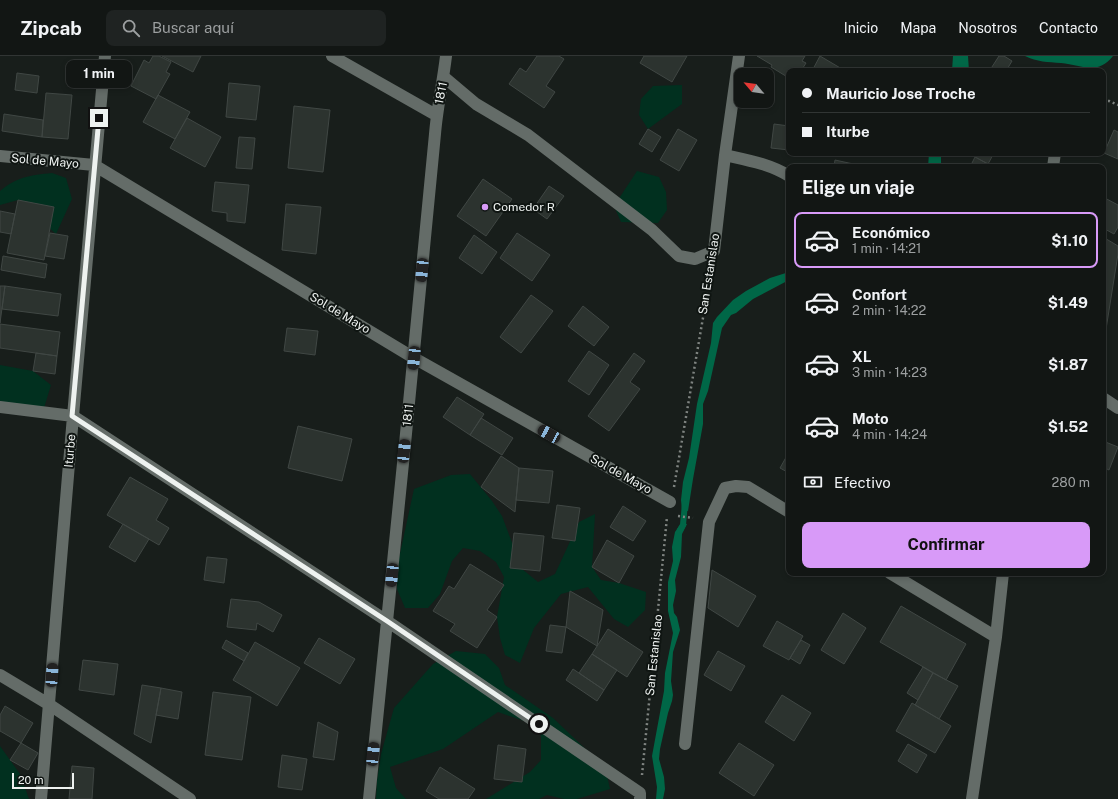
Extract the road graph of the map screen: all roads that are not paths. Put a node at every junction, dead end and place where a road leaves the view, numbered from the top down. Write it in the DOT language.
graph roads {
  1 [pos="105,56"];
  2 [pos="332,56"];
  3 [pos="446,56"];
  4 [pos="739,56"];
  5 [pos="444,77"];
  6 [pos="436,115"];
  7 [pos="725,155"];
  8 [pos="0,156"];
  9 [pos="94,165"];
  10 [pos="786,174"];
  11 [pos="414,358"];
  12 [pos="1106,400"];
  13 [pos="0,407"];
  14 [pos="1118,408"];
  15 [pos="72,416"];
  16 [pos="670,502"];
  17 [pos="786,510"];
  18 [pos="895,576"];
  19 [pos="1003,576"];
  20 [pos="387,621"];
  21 [pos="996,637"];
  22 [pos="0,675"];
  23 [pos="50,705"];
  24 [pos="685,744"];
  25 [pos="640,796"];
  26 [pos="41,799"];
  27 [pos="190,799"];
  28 [pos="369,799"];
  29 [pos="972,799"];
  1 -- 9 [label="street, Iturbe"];
  2 -- 6 [label="street"];
  3 -- 5 [label="street, 1811"];
  4 -- 7 [label="street, San Estanislao"];
  5 -- 6 [label="street, 1811"];
  5 -- 7 [label="street, San Estanislao"];
  6 -- 11 [label="street, 1811"];
  7 -- 10 [label="street"];
  8 -- 9 [label="street, Sol de Mayo"];
  9 -- 11 [label="street, Sol de Mayo"];
  9 -- 15 [label="street, Iturbe"];
  11 -- 16 [label="street, Sol de Mayo"];
  11 -- 20 [label="street, 1811"];
  12 -- 14 [label="street"];
  13 -- 15 [label="street"];
  15 -- 20 [label="street"];
  15 -- 23 [label="street, Iturbe"];
  17 -- 24 [label="street"];
  18 -- 21 [label="street"];
  19 -- 21 [label="street"];
  20 -- 25 [label="street"];
  20 -- 28 [label="street, 1811"];
  21 -- 29 [label="street"];
  22 -- 23 [label="street"];
  23 -- 26 [label="street, Iturbe"];
  23 -- 27 [label="street"];
}
